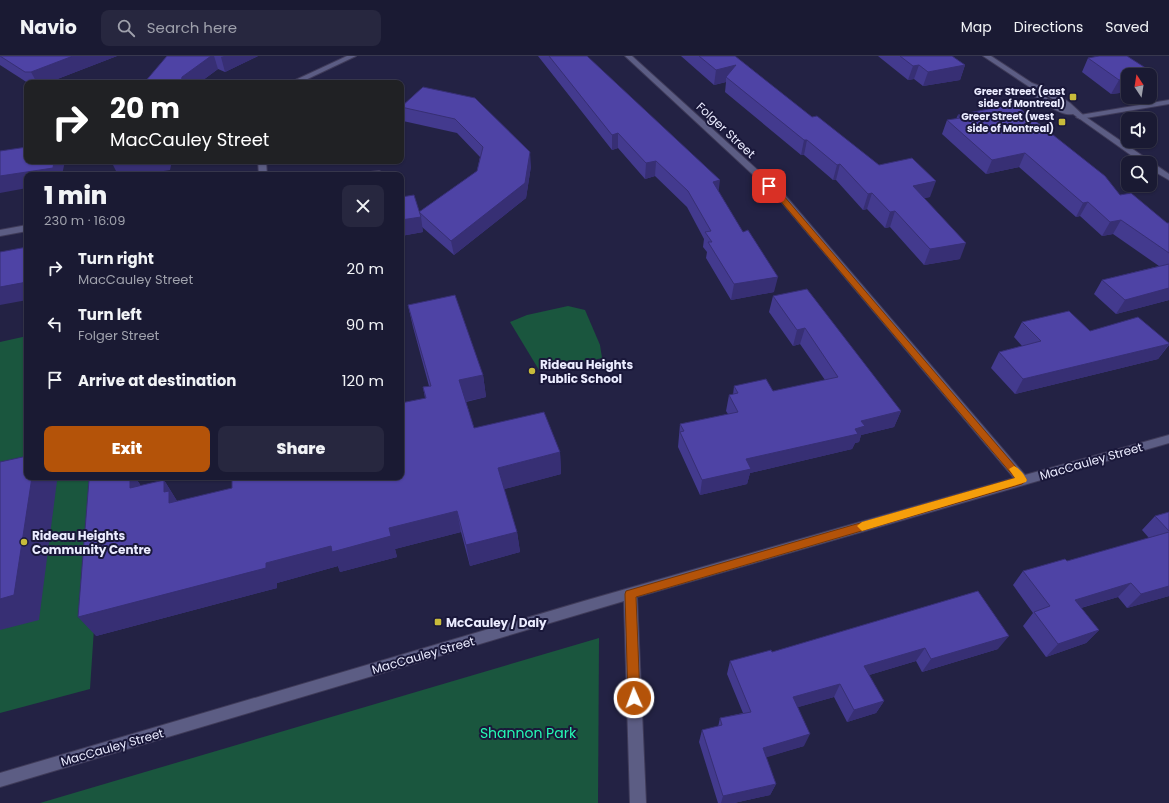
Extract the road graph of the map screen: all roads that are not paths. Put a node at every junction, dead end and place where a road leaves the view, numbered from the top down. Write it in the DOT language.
graph roads {
  1 [pos="353,56"];
  2 [pos="628,56"];
  3 [pos="986,56"];
  4 [pos="300,80"];
  5 [pos="1169,102"];
  6 [pos="1080,117"];
  7 [pos="1137,156"];
  8 [pos="1157,170"];
  9 [pos="1169,178"];
  10 [pos="24,229"];
  11 [pos="0,233"];
  12 [pos="1169,439"];
  13 [pos="1022,480"];
  14 [pos="630,594"];
  15 [pos="0,780"];
  16 [pos="638,803"];
  1 -- 4 [label="street"];
  2 -- 13 [label="street, Folger Street"];
  3 -- 6 [label="street"];
  5 -- 6 [label="street"];
  6 -- 7 [label="street"];
  8 -- 9 [label="street"];
  10 -- 11 [label="street"];
  12 -- 13 [label="street, MacCauley Street"];
  13 -- 14 [label="street, MacCauley Street"];
  14 -- 15 [label="street, MacCauley Street"];
  14 -- 16 [label="street"];
}
